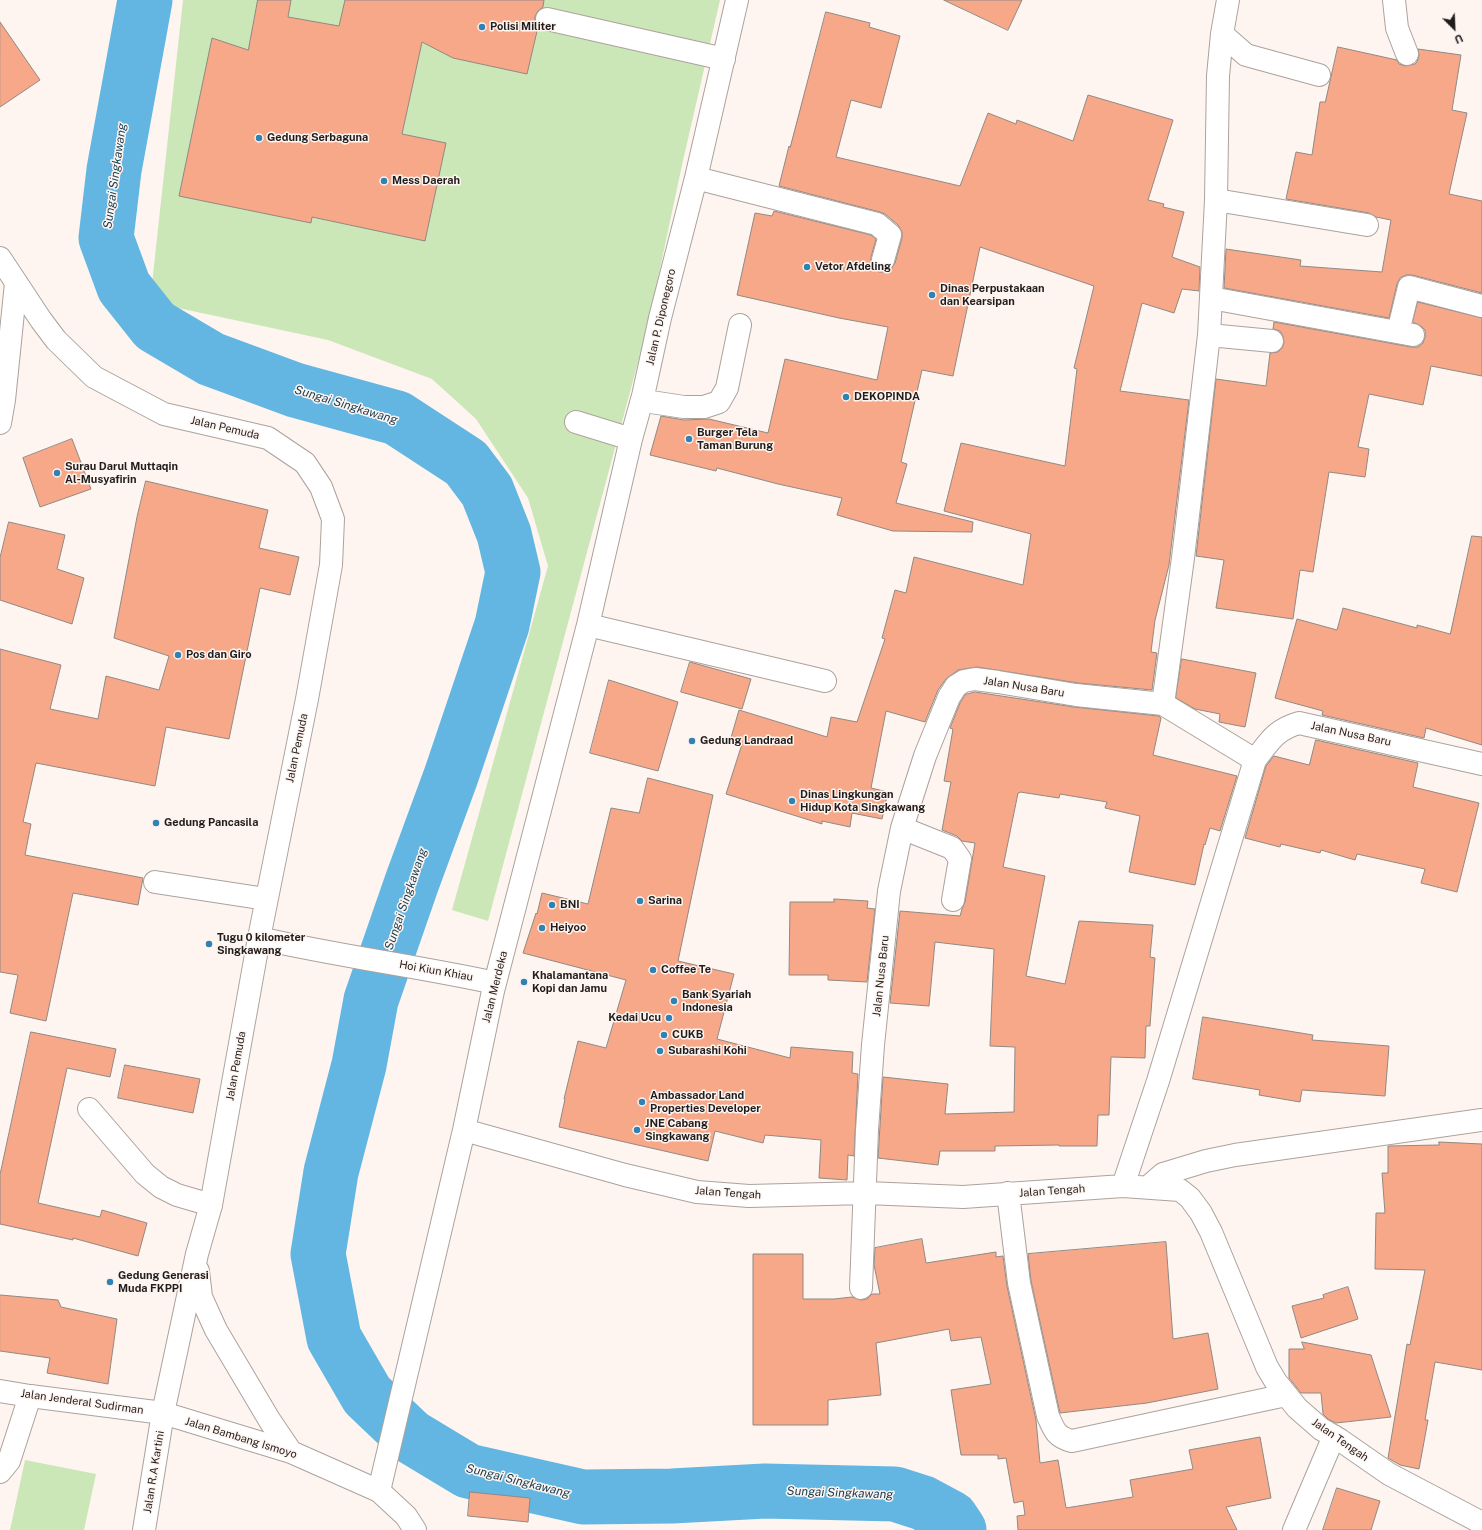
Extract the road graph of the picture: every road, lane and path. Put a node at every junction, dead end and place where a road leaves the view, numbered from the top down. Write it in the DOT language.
graph roads {
  1 [pos="737,0"];
  2 [pos="1228,0"];
  3 [pos="1394,0"];
  4 [pos="547,19"];
  5 [pos="1222,34"];
  6 [pos="1407,54"];
  7 [pos="724,59"];
  8 [pos="1319,75"];
  9 [pos="696,178"];
  10 [pos="1216,200"];
  11 [pos="1367,225"];
  12 [pos="0,258"];
  13 [pos="883,260"];
  14 [pos="16,283"];
  15 [pos="1211,298"];
  16 [pos="1482,306"];
  17 [pos="740,325"];
  18 [pos="1209,335"];
  19 [pos="1272,341"];
  20 [pos="643,396"];
  21 [pos="576,422"];
  22 [pos="0,423"];
  23 [pos="631,439"];
  24 [pos="587,629"];
  25 [pos="825,681"];
  26 [pos="1163,704"];
  27 [pos="1255,760"];
  28 [pos="1482,764"];
  29 [pos="902,828"];
  30 [pos="155,882"];
  31 [pos="266,899"];
  32 [pos="953,900"];
  33 [pos="259,938"];
  34 [pos="495,983"];
  35 [pos="89,1109"];
  36 [pos="1482,1120"];
  37 [pos="464,1130"];
  38 [pos="1123,1186"];
  39 [pos="1148,1187"];
  40 [pos="866,1193"];
  41 [pos="1008,1193"];
  42 [pos="211,1205"];
  43 [pos="196,1254"];
  44 [pos="861,1288"];
  45 [pos="0,1391"];
  46 [pos="1286,1395"];
  47 [pos="30,1396"];
  48 [pos="163,1413"];
  49 [pos="1334,1436"];
  50 [pos="291,1452"];
  51 [pos="0,1472"];
  52 [pos="379,1491"];
  53 [pos="1482,1522"];
  54 [pos="144,1530"];
  55 [pos="415,1530"];
  56 [pos="1294,1530"];
  1 -- 7 [label="street, Jalan P. Diponegoro"];
  2 -- 5 [label="street"];
  3 -- 6 [label="street"];
  4 -- 7 [label="street"];
  5 -- 8 [label="street"];
  5 -- 10 [label="street"];
  7 -- 9 [label="street, Jalan P. Diponegoro"];
  9 -- 13 [label="street"];
  9 -- 20 [label="street, Jalan P. Diponegoro"];
  10 -- 11 [label="street"];
  10 -- 15 [label="street"];
  12 -- 14 [label="street, Jalan Pemuda"];
  14 -- 22 [label="street"];
  14 -- 31 [label="street, Jalan Pemuda"];
  15 -- 16 [label="street"];
  15 -- 18 [label="street"];
  17 -- 20 [label="street"];
  18 -- 19 [label="street"];
  18 -- 26 [label="street"];
  20 -- 23 [label="street, Jalan P. Diponegoro"];
  21 -- 23 [label="street"];
  23 -- 24 [label="street, Jalan P. Diponegoro"];
  24 -- 25 [label="street"];
  24 -- 34 [label="street, Jalan Merdeka"];
  26 -- 27 [label="street, Jalan Nusa Baru"];
  26 -- 29 [label="street, Jalan Nusa Baru"];
  27 -- 28 [label="street, Jalan Nusa Baru"];
  27 -- 38 [label="street"];
  29 -- 32 [label="street"];
  29 -- 40 [label="street, Jalan Nusa Baru"];
  30 -- 31 [label="street"];
  31 -- 33 [label="street, Jalan Pemuda"];
  33 -- 34 [label="street, Hoi Kiun Khiau"];
  33 -- 42 [label="street, Jalan Pemuda"];
  34 -- 37 [label="street, Jalan Merdeka"];
  35 -- 42 [label="street"];
  36 -- 39 [label="street"];
  37 -- 40 [label="street, Jalan Tengah"];
  37 -- 52 [label="street, Jalan Merdeka"];
  38 -- 39 [label="street, Jalan Tengah"];
  38 -- 41 [label="street, Jalan Tengah"];
  39 -- 46 [label="street, Jalan Tengah"];
  40 -- 41 [label="street, Jalan Tengah"];
  40 -- 44 [label="street, Jalan Nusa Baru"];
  41 -- 46 [label="street"];
  42 -- 43 [label="street, Jalan Pemuda"];
  43 -- 48 [label="street, Jalan Pemuda"];
  43 -- 50 [label="street"];
  45 -- 47 [label="street, Jalan Jenderal Sudirman"];
  46 -- 49 [label="street, Jalan Tengah"];
  47 -- 48 [label="street, Jalan Jenderal Sudirman"];
  47 -- 51 [label="street"];
  48 -- 50 [label="street, Jalan Bambang Ismoyo"];
  48 -- 54 [label="street, Jalan R.A Kartini"];
  49 -- 53 [label="street, Jalan Tengah"];
  49 -- 56 [label="street"];
  50 -- 52 [label="street, Jalan Bambang Ismoyo"];
  52 -- 55 [label="street, Jalan Bambang Ismoyo"];
}
